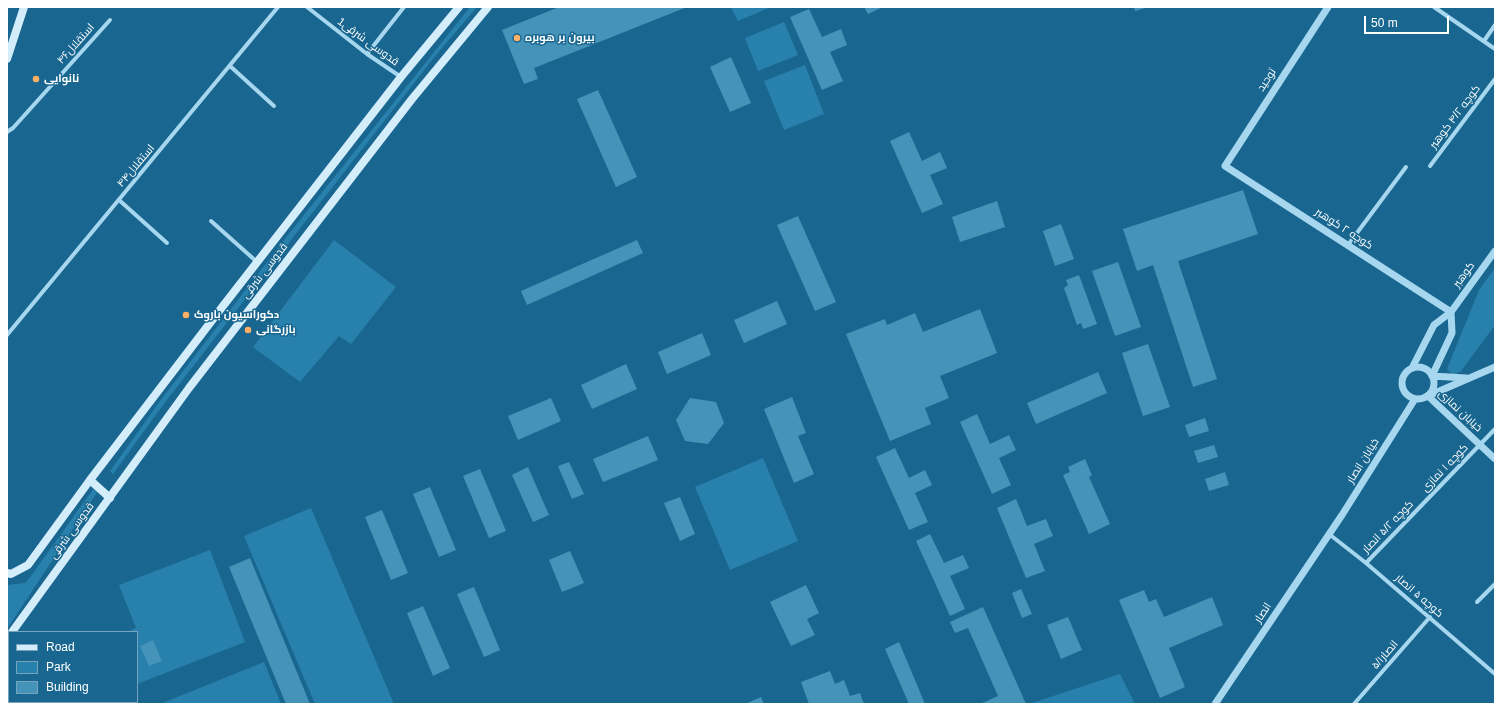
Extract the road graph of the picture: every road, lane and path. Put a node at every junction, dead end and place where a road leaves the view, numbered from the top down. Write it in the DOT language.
graph roads {
  1 [pos="24,7"];
  2 [pos="278,7"];
  3 [pos="307,7"];
  4 [pos="404,7"];
  5 [pos="459,7"];
  6 [pos="488,7"];
  7 [pos="1328,7"];
  8 [pos="1434,7"];
  9 [pos="110,20"];
  10 [pos="1495,24"];
  11 [pos="1484,41"];
  12 [pos="1495,49"];
  13 [pos="367,54"];
  14 [pos="7,59"];
  15 [pos="230,66"];
  16 [pos="401,77"];
  17 [pos="1495,79"];
  18 [pos="274,106"];
  19 [pos="7,132"];
  20 [pos="1225,166"];
  21 [pos="1430,166"];
  22 [pos="1406,167"];
  23 [pos="119,200"];
  24 [pos="211,221"];
  25 [pos="167,243"];
  26 [pos="1348,244"];
  27 [pos="1495,251"];
  28 [pos="258,262"];
  29 [pos="1451,312"];
  30 [pos="7,335"];
  31 [pos="1495,367"];
  32 [pos="1412,368"];
  33 [pos="1432,376"];
  34 [pos="1470,378"];
  35 [pos="1428,396"];
  36 [pos="1416,399"];
  37 [pos="1495,429"];
  38 [pos="1479,445"];
  39 [pos="1495,459"];
  40 [pos="90,480"];
  41 [pos="110,498"];
  42 [pos="1423,503"];
  43 [pos="1329,534"];
  44 [pos="1366,563"];
  45 [pos="7,573"];
  46 [pos="1495,584"];
  47 [pos="1477,602"];
  48 [pos="1430,617"];
  49 [pos="13,631"];
  50 [pos="1495,674"];
  51 [pos="1215,704"];
  52 [pos="1354,704"];
  1 -- 14 [label="main road"];
  2 -- 15 [label="street, استقلال۴۴"];
  3 -- 13 [label="street, 1قدوسی شرقی"];
  4 -- 13 [label="street"];
  5 -- 16 [label="main road, قدوسی شرقی"];
  6 -- 41 [label="main road, قدوسی شرقی"];
  7 -- 20 [label="street, توحید"];
  8 -- 11 [label="street"];
  9 -- 19 [label="street, استقلال۴۶"];
  10 -- 11 [label="street"];
  11 -- 12 [label="street"];
  13 -- 16 [label="street, 1قدوسی شرقی"];
  15 -- 18 [label="street"];
  15 -- 23 [label="street, استقلال۴۴"];
  16 -- 28 [label="main road, قدوسی شرقی"];
  17 -- 21 [label="street, کوچه ۴/۲ کوهبر"];
  20 -- 26 [label="street, کوچه ۲ کوهبر"];
  22 -- 26 [label="street"];
  23 -- 25 [label="street"];
  23 -- 30 [label="street, استقلال۴۴"];
  24 -- 28 [label="street"];
  26 -- 29 [label="street, کوچه ۲ کوهبر"];
  27 -- 29 [label="street, کوهبر"];
  28 -- 40 [label="main road, قدوسی شرقی"];
  29 -- 32 [label="street, کوهبر"];
  29 -- 33 [label="street"];
  31 -- 34 [label="street"];
  32 -- 33 [label="street"];
  32 -- 36 [label="street"];
  33 -- 34 [label="street"];
  33 -- 35 [label="street"];
  34 -- 35 [label="street"];
  35 -- 36 [label="street"];
  35 -- 38 [label="street, خیابان نمازی"];
  36 -- 43 [label="street, خیابان انصار"];
  37 -- 38 [label="street, کوچه ۱ نمازی"];
  38 -- 39 [label="street, خیابان نمازی"];
  38 -- 42 [label="street, کوچه ۱ نمازی"];
  40 -- 41 [label="main road"];
  40 -- 45 [label="main road, قدوسی شرقی"];
  41 -- 49 [label="main road, قدوسی شرقی"];
  42 -- 44 [label="street, کوچه ۵/۲ انصار"];
  43 -- 44 [label="street, کوچه ۵ انصار"];
  43 -- 51 [label="street, انصار"];
  44 -- 48 [label="street, کوچه ۵ انصار"];
  46 -- 47 [label="street"];
  48 -- 50 [label="street, کوچه ۵ انصار"];
  48 -- 52 [label="street, انصار۵/۱"];
}
